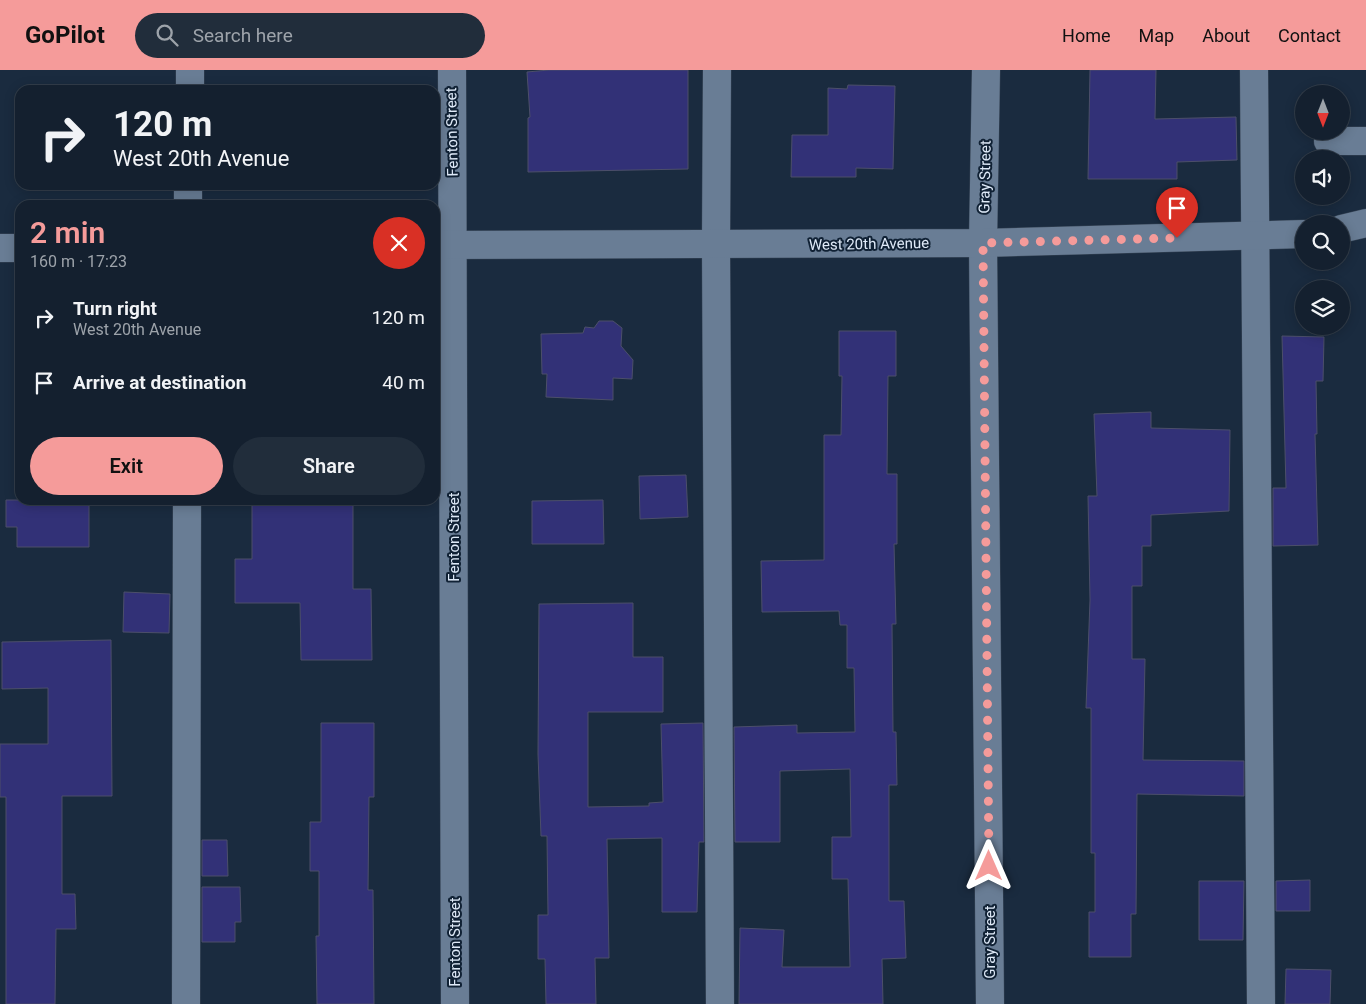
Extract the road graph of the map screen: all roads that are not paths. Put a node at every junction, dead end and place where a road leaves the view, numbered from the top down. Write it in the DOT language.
graph roads {
  1 [pos="190,70"];
  2 [pos="452,70"];
  3 [pos="717,70"];
  4 [pos="986,70"];
  5 [pos="1254,70"];
  6 [pos="190,85"];
  7 [pos="1328,141"];
  8 [pos="1366,141"];
  9 [pos="1366,223"];
  10 [pos="1350,227"];
  11 [pos="1295,234"];
  12 [pos="1255,235"];
  13 [pos="1350,239"];
  14 [pos="1366,242"];
  15 [pos="983,243"];
  16 [pos="444,245"];
  17 [pos="716,245"];
  18 [pos="0,248"];
  19 [pos="15,248"];
  20 [pos="187,505"];
  21 [pos="186,1004"];
  22 [pos="455,1004"];
  23 [pos="720,1004"];
  24 [pos="990,1004"];
  25 [pos="1261,1004"];
  1 -- 6 [label="street"];
  2 -- 16 [label="street, Fenton Street"];
  3 -- 17 [label="street"];
  4 -- 15 [label="street, Gray Street"];
  5 -- 12 [label="street"];
  7 -- 8 [label="street"];
  9 -- 10 [label="street"];
  11 -- 12 [label="street, West 20th Avenue"];
  12 -- 15 [label="street, West 20th Avenue"];
  12 -- 25 [label="street"];
  13 -- 14 [label="street"];
  15 -- 17 [label="street, West 20th Avenue"];
  15 -- 24 [label="street, Gray Street"];
  16 -- 17 [label="street, West 20th Avenue"];
  16 -- 22 [label="street, Fenton Street"];
  17 -- 23 [label="street"];
  18 -- 19 [label="street"];
  20 -- 21 [label="street"];
}
